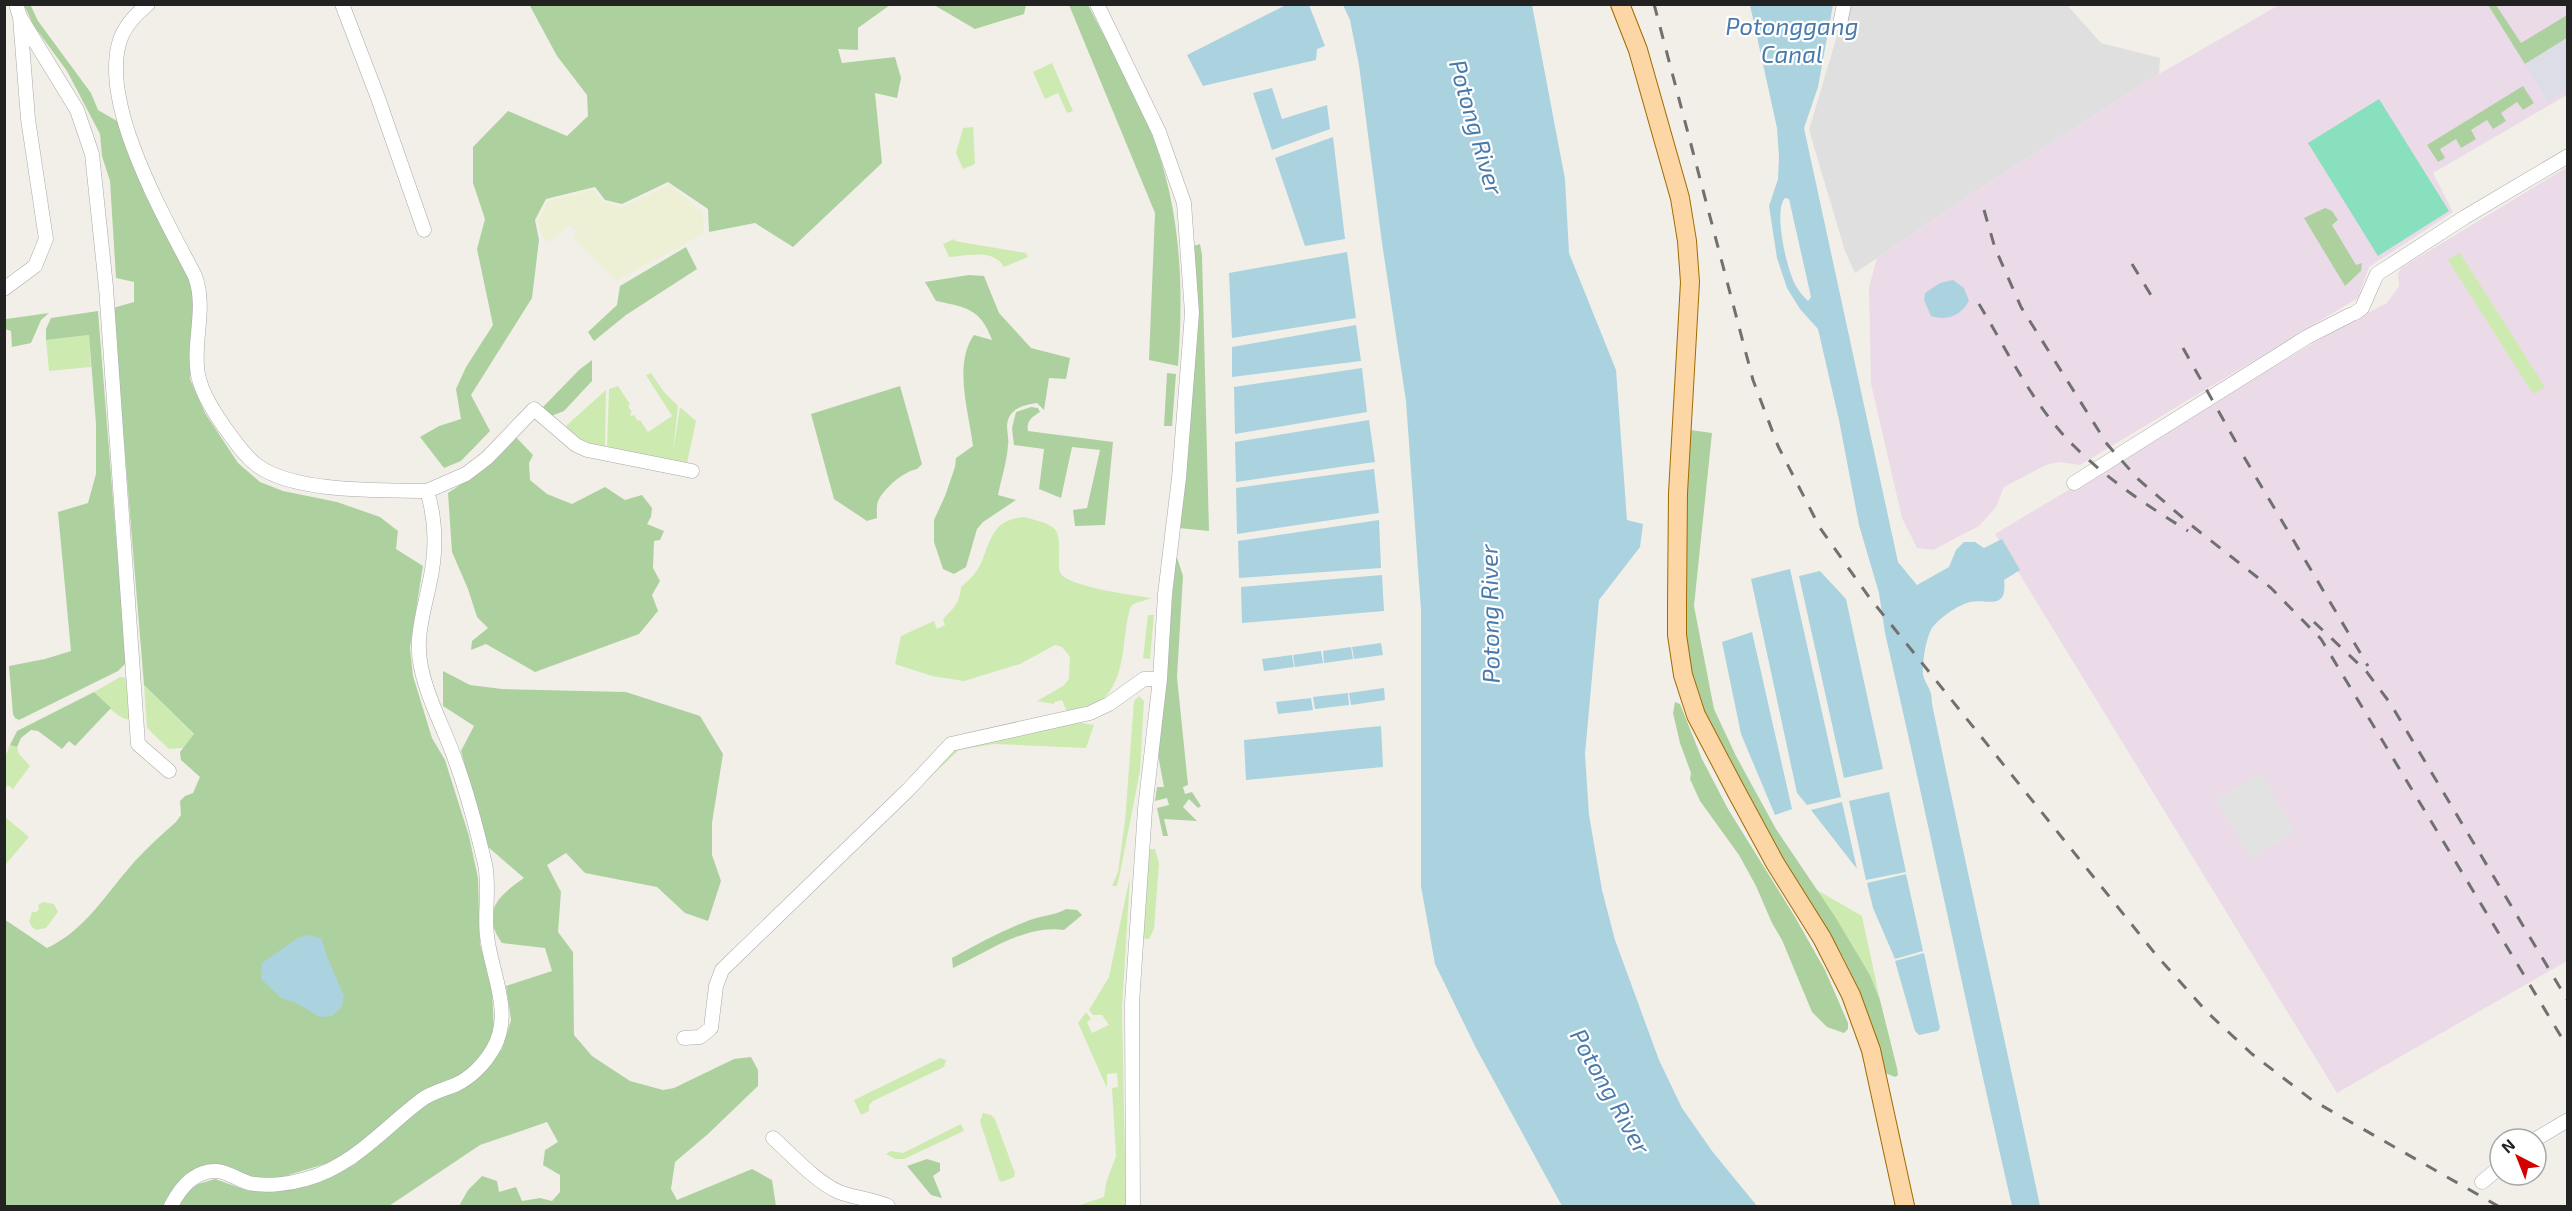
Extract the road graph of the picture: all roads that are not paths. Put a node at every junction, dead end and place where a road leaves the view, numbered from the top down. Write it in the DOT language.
graph roads {
  1 [pos="148,4"];
  2 [pos="342,4"];
  3 [pos="1097,4"];
  4 [pos="1620,4"];
  5 [pos="1844,4"];
  6 [pos="18,11"];
  7 [pos="1840,24"];
  8 [pos="2568,156"];
  9 [pos="424,230"];
  10 [pos="4,289"];
  11 [pos="692,471"];
  12 [pos="2074,483"];
  13 [pos="427,491"];
  14 [pos="1160,679"];
  15 [pos="169,771"];
  16 [pos="684,1038"];
  17 [pos="2568,1120"];
  18 [pos="2548,1132"];
  19 [pos="773,1138"];
  20 [pos="2488,1177"];
  21 [pos="2482,1182"];
  22 [pos="171,1206"];
  23 [pos="888,1206"];
  24 [pos="1133,1206"];
  25 [pos="1905,1206"];
  1 -- 13 [label="street"];
  2 -- 9 [label="street"];
  3 -- 14 [label="street"];
  4 -- 25 [label="main road"];
  5 -- 7 [label="street"];
  6 -- 10 [label="street"];
  6 -- 15 [label="street"];
  8 -- 12 [label="street"];
  11 -- 13 [label="street"];
  13 -- 22 [label="street"];
  14 -- 16 [label="street"];
  14 -- 24 [label="street"];
  17 -- 18 [label="street"];
  19 -- 23 [label="street"];
  20 -- 21 [label="street"];
}
